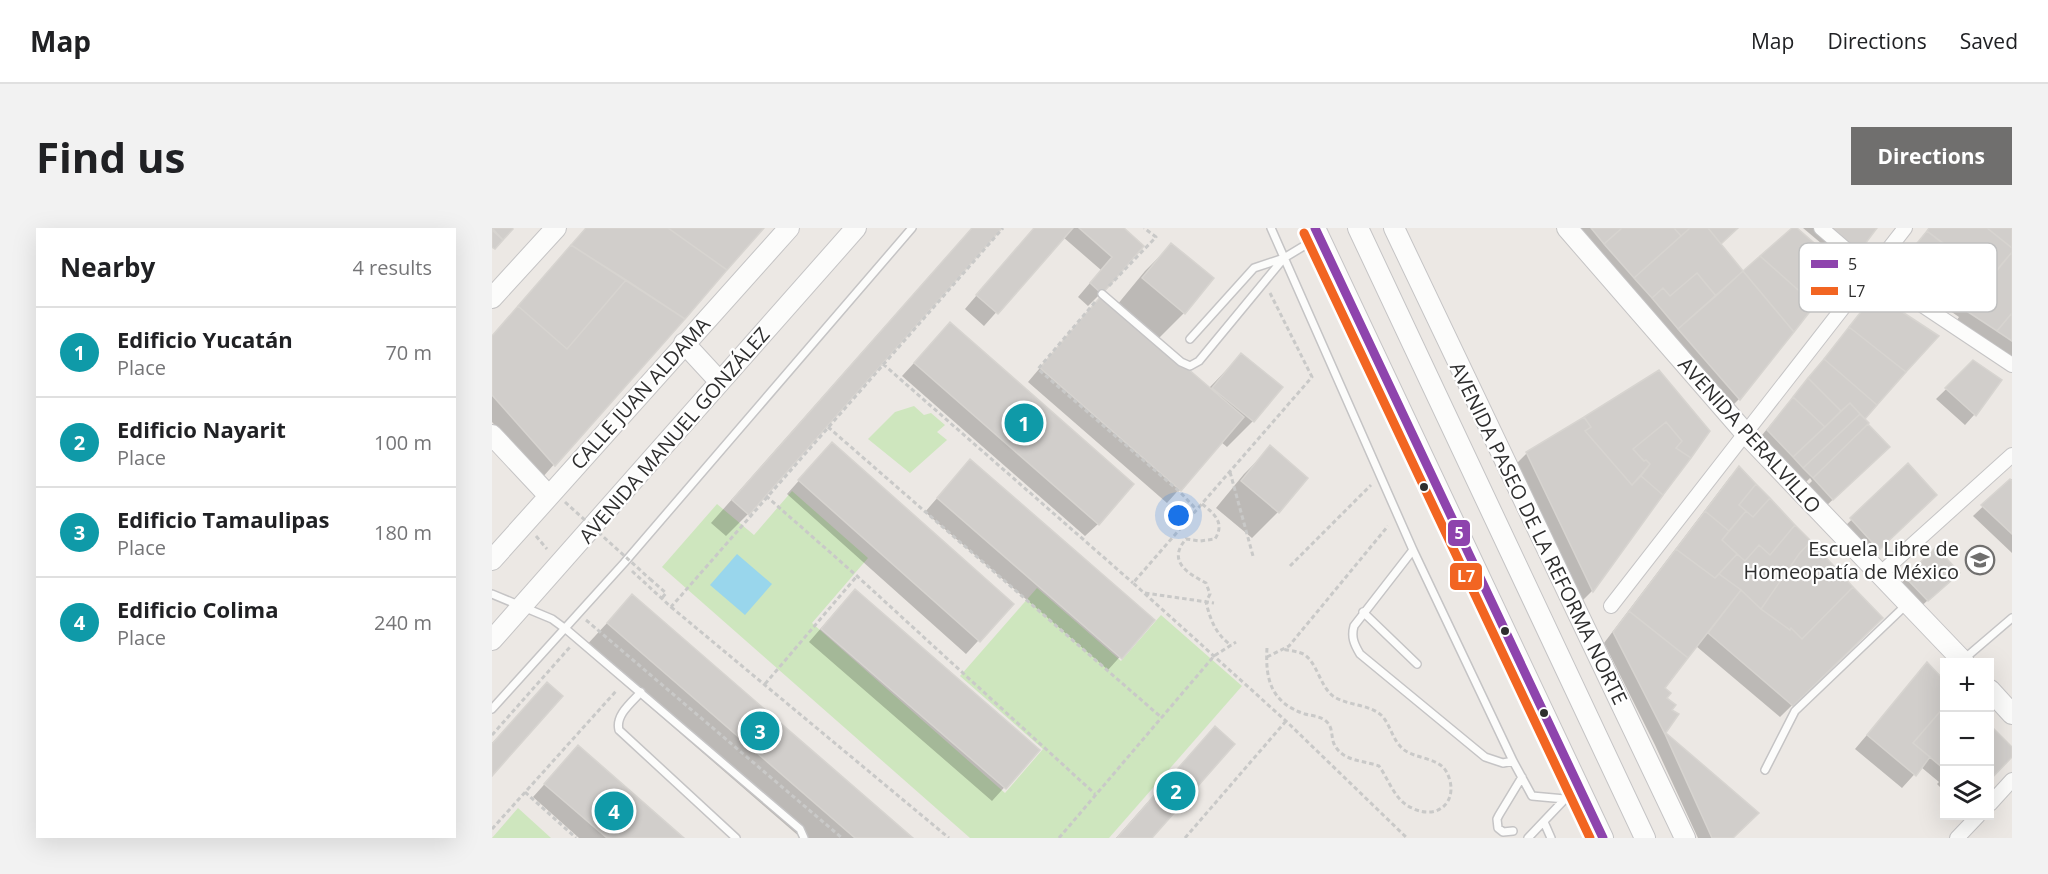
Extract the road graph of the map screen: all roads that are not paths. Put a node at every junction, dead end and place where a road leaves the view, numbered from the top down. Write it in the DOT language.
graph roads {
  1 [pos="556,228"];
  2 [pos="789,228"];
  3 [pos="855,228"];
  4 [pos="912,228"];
  5 [pos="1271,228"];
  6 [pos="1358,228"];
  7 [pos="1394,228"];
  8 [pos="1567,228"];
  9 [pos="1821,228"];
  10 [pos="1905,228"];
  11 [pos="1317,232"];
  12 [pos="1838,243"];
  13 [pos="1893,243"];
  14 [pos="1284,258"];
  15 [pos="1102,294"];
  16 [pos="492,298"];
  17 [pos="1840,312"];
  18 [pos="1932,312"];
  19 [pos="1190,339"];
  20 [pos="684,343"];
  21 [pos="2012,365"];
  22 [pos="720,382"];
  23 [pos="1746,434"];
  24 [pos="492,435"];
  25 [pos="2012,455"];
  26 [pos="557,499"];
  27 [pos="1413,550"];
  28 [pos="492,560"];
  29 [pos="1880,574"];
  30 [pos="492,594"];
  31 [pos="1908,603"];
  32 [pos="1611,606"];
  33 [pos="522,607"];
  34 [pos="1363,612"];
  35 [pos="2012,618"];
  36 [pos="565,628"];
  37 [pos="492,640"];
  38 [pos="1959,658"];
  39 [pos="1967,658"];
  40 [pos="1417,664"];
  41 [pos="641,692"];
  42 [pos="1994,695"];
  43 [pos="492,709"];
  44 [pos="2012,714"];
  45 [pos="1513,761"];
  46 [pos="1765,770"];
  47 [pos="1522,777"];
  48 [pos="2012,780"];
  49 [pos="1574,798"];
  50 [pos="1994,799"];
  51 [pos="1974,820"];
  52 [pos="1544,822"];
  53 [pos="1513,831"];
  54 [pos="736,838"];
  55 [pos="804,838"];
  56 [pos="1528,838"];
  57 [pos="1551,838"];
  58 [pos="1603,838"];
  59 [pos="1645,838"];
  60 [pos="1685,838"];
  61 [pos="1957,838"];
  1 -- 16 [label="main road"];
  2 -- 20 [label="main road, CALLE JUAN ALDAMA"];
  3 -- 22 [label="main road, AVENIDA MANUEL GONZÁLEZ"];
  4 -- 36 [label="lane"];
  5 -- 14 [label="lane"];
  6 -- 59 [label="main road, AVENIDA PASEO DE LA REFORMA NORTE"];
  7 -- 60 [label="main road, AVENIDA PASEO DE LA REFORMA NORTE"];
  8 -- 23 [label="main road, AVENIDA PERALVILLO"];
  9 -- 12 [label="street"];
  10 -- 13 [label="street"];
  11 -- 14 [label="lane"];
  11 -- 49 [label="main road"];
  14 -- 15 [label="lane"];
  14 -- 19 [label="lane"];
  14 -- 27 [label="lane"];
  17 -- 23 [label="street"];
  18 -- 21 [label="street"];
  20 -- 22 [label="main road"];
  20 -- 26 [label="main road, CALLE JUAN ALDAMA"];
  22 -- 33 [label="main road, AVENIDA MANUEL GONZÁLEZ"];
  23 -- 29 [label="main road, AVENIDA PERALVILLO"];
  23 -- 32 [label="street"];
  24 -- 26 [label="main road"];
  25 -- 29 [label="street"];
  26 -- 28 [label="main road, CALLE JUAN ALDAMA"];
  27 -- 34 [label="lane"];
  27 -- 45 [label="lane"];
  29 -- 31 [label="main road, AVENIDA PERALVILLO"];
  30 -- 33 [label="lane"];
  31 -- 38 [label="main road, AVENIDA PERALVILLO"];
  31 -- 46 [label="lane"];
  33 -- 36 [label="lane"];
  33 -- 37 [label="main road, AVENIDA MANUEL GONZÁLEZ"];
  34 -- 40 [label="lane"];
  34 -- 45 [label="lane"];
  35 -- 39 [label="lane"];
  36 -- 41 [label="lane"];
  36 -- 43 [label="lane"];
  41 -- 54 [label="lane"];
  41 -- 55 [label="lane"];
  42 -- 44 [label="main road"];
  45 -- 47 [label="lane"];
  47 -- 49 [label="lane"];
  47 -- 53 [label="lane"];
  48 -- 50 [label="street"];
  49 -- 52 [label="lane"];
  49 -- 58 [label="main road"];
  51 -- 61 [label="street"];
  52 -- 56 [label="lane"];
  52 -- 57 [label="lane"];
}
